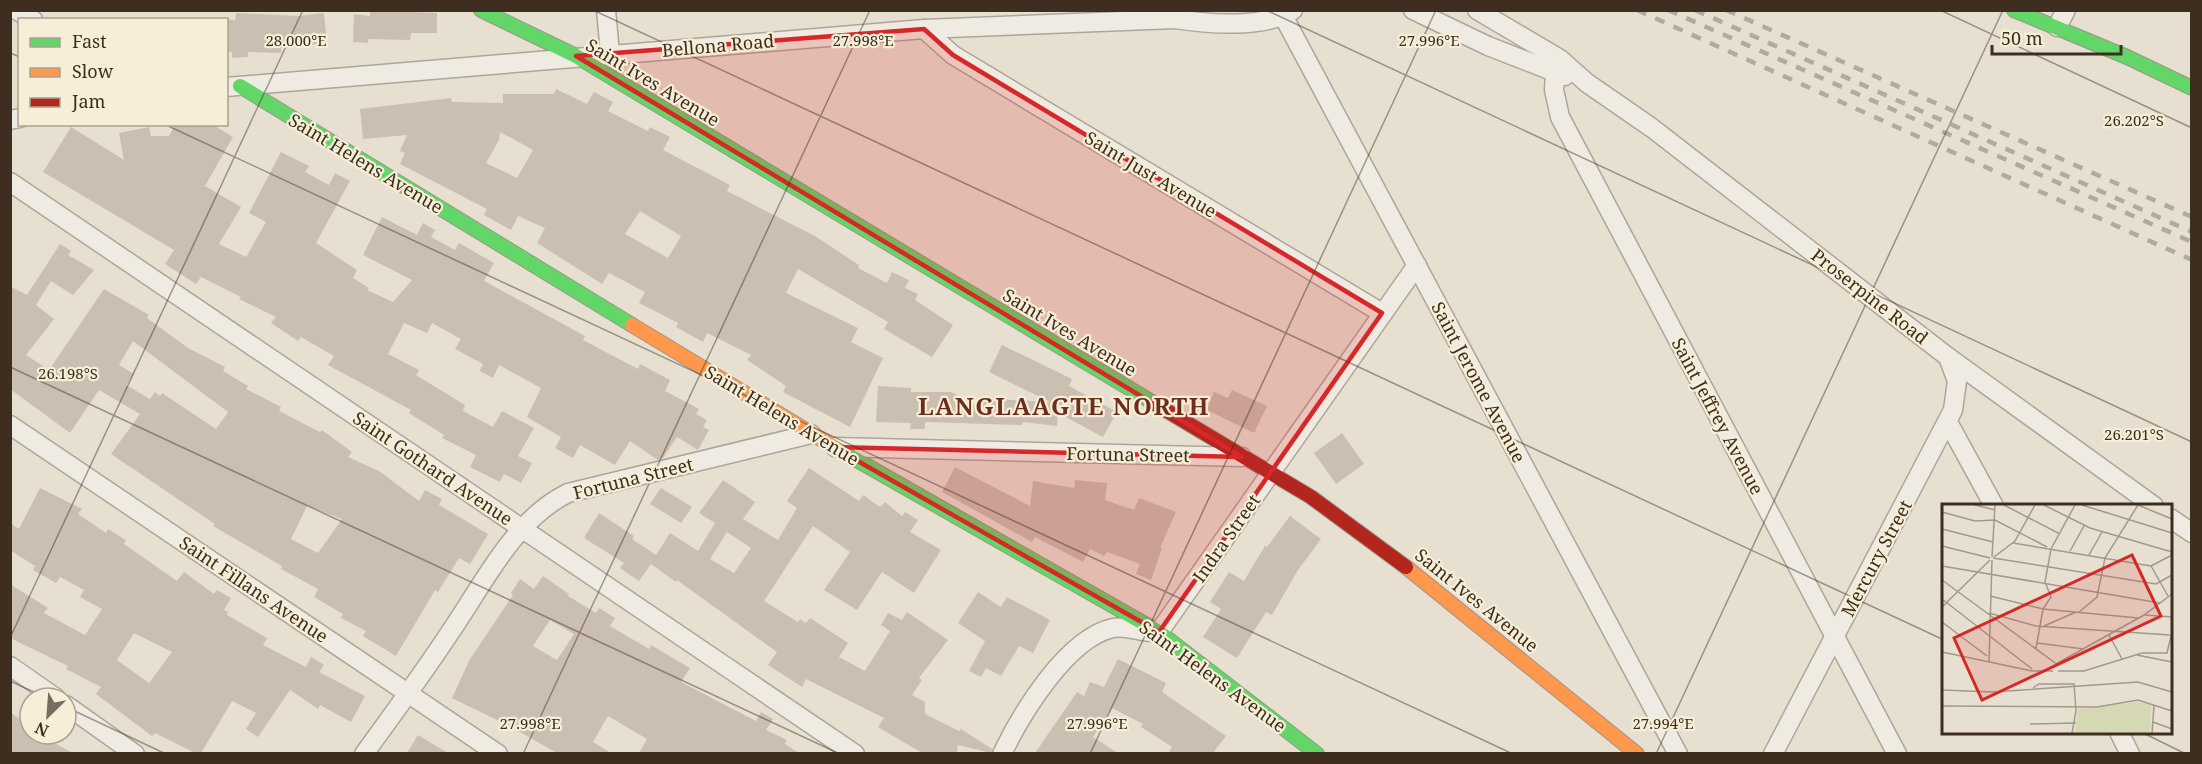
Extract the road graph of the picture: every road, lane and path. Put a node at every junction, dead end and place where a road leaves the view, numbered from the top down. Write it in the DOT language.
graph roads {
  1 [pos="16,10"];
  2 [pos="481,10"];
  3 [pos="606,10"];
  4 [pos="1228,10"];
  5 [pos="1413,10"];
  6 [pos="1477,10"];
  7 [pos="2014,10"];
  8 [pos="2066,10"];
  9 [pos="1285,12"];
  10 [pos="30,18"];
  11 [pos="1175,19"];
  12 [pos="2058,27"];
  13 [pos="924,29"];
  14 [pos="610,53"];
  15 [pos="576,56"];
  16 [pos="1555,73"];
  17 [pos="1587,83"];
  18 [pos="233,87"];
  19 [pos="2192,88"];
  20 [pos="10,182"];
  21 [pos="1417,265"];
  22 [pos="1382,313"];
  23 [pos="1948,357"];
  24 [pos="1948,422"];
  25 [pos="10,425"];
  26 [pos="811,434"];
  27 [pos="833,447"];
  28 [pos="1242,457"];
  29 [pos="1272,472"];
  30 [pos="1993,504"];
  31 [pos="2151,504"];
  32 [pos="2172,519"];
  33 [pos="521,528"];
  34 [pos="2192,533"];
  35 [pos="1159,632"];
  36 [pos="1834,637"];
  37 [pos="10,666"];
  38 [pos="39,686"];
  39 [pos="409,693"];
  40 [pos="78,713"];
  41 [pos="2120,734"];
  42 [pos="135,753"];
  43 [pos="364,753"];
  44 [pos="498,753"];
  45 [pos="855,753"];
  46 [pos="1002,753"];
  47 [pos="1317,753"];
  48 [pos="1637,753"];
  49 [pos="1678,753"];
  50 [pos="1773,753"];
  51 [pos="1897,753"];
  52 [pos="2130,753"];
  1 -- 10 [label="street"];
  2 -- 15 [label="street, Saint Ives Avenue"];
  3 -- 14 [label="street"];
  4 -- 11 [label="street, Bellona Road"];
  5 -- 16 [label="street, Proserpine Road"];
  6 -- 17 [label="street, Proserpine Road"];
  7 -- 12 [label="street"];
  8 -- 12 [label="street"];
  9 -- 11 [label="street, Bellona Road"];
  9 -- 21 [label="street, Saint Jerome Avenue"];
  11 -- 13 [label="street, Bellona Road"];
  12 -- 19 [label="street"];
  13 -- 14 [label="street, Bellona Road"];
  13 -- 22 [label="street, Saint Just Avenue"];
  14 -- 15 [label="street, Bellona Road"];
  15 -- 18 [label="street, Bellona Road"];
  15 -- 28 [label="street, Saint Ives Avenue"];
  16 -- 17 [label="street, Proserpine Road"];
  16 -- 36 [label="street, Saint Jeffrey Avenue"];
  17 -- 23 [label="street, Proserpine Road"];
  18 -- 26 [label="street, Saint Helens Avenue"];
  20 -- 33 [label="street, Saint Gothard Avenue"];
  21 -- 22 [label="street, Indra Street"];
  21 -- 49 [label="street, Saint Jerome Avenue"];
  22 -- 29 [label="street, Indra Street"];
  23 -- 24 [label="street, Mercury Street"];
  23 -- 31 [label="street, Proserpine Road"];
  24 -- 30 [label="street"];
  24 -- 36 [label="street, Mercury Street"];
  25 -- 39 [label="street, Saint Fillans Avenue"];
  26 -- 27 [label="street, Saint Helens Avenue"];
  26 -- 33 [label="street, Fortuna Street"];
  27 -- 28 [label="street, Fortuna Street"];
  27 -- 35 [label="street, Saint Helens Avenue"];
  28 -- 29 [label="street, Saint Ives Avenue"];
  29 -- 35 [label="street, Indra Street"];
  29 -- 48 [label="street, Saint Ives Avenue"];
  32 -- 34 [label="street"];
  33 -- 39 [label="street, Fortuna Street"];
  33 -- 45 [label="street, Saint Gothard Avenue"];
  35 -- 46 [label="street"];
  35 -- 47 [label="street, Saint Helens Avenue"];
  36 -- 50 [label="street, Mercury Street"];
  36 -- 51 [label="street, Saint Jeffrey Avenue"];
  37 -- 38 [label="street"];
  39 -- 43 [label="street, Fortuna Street"];
  39 -- 44 [label="street, Saint Fillans Avenue"];
  40 -- 42 [label="street"];
  41 -- 52 [label="street"];
}
